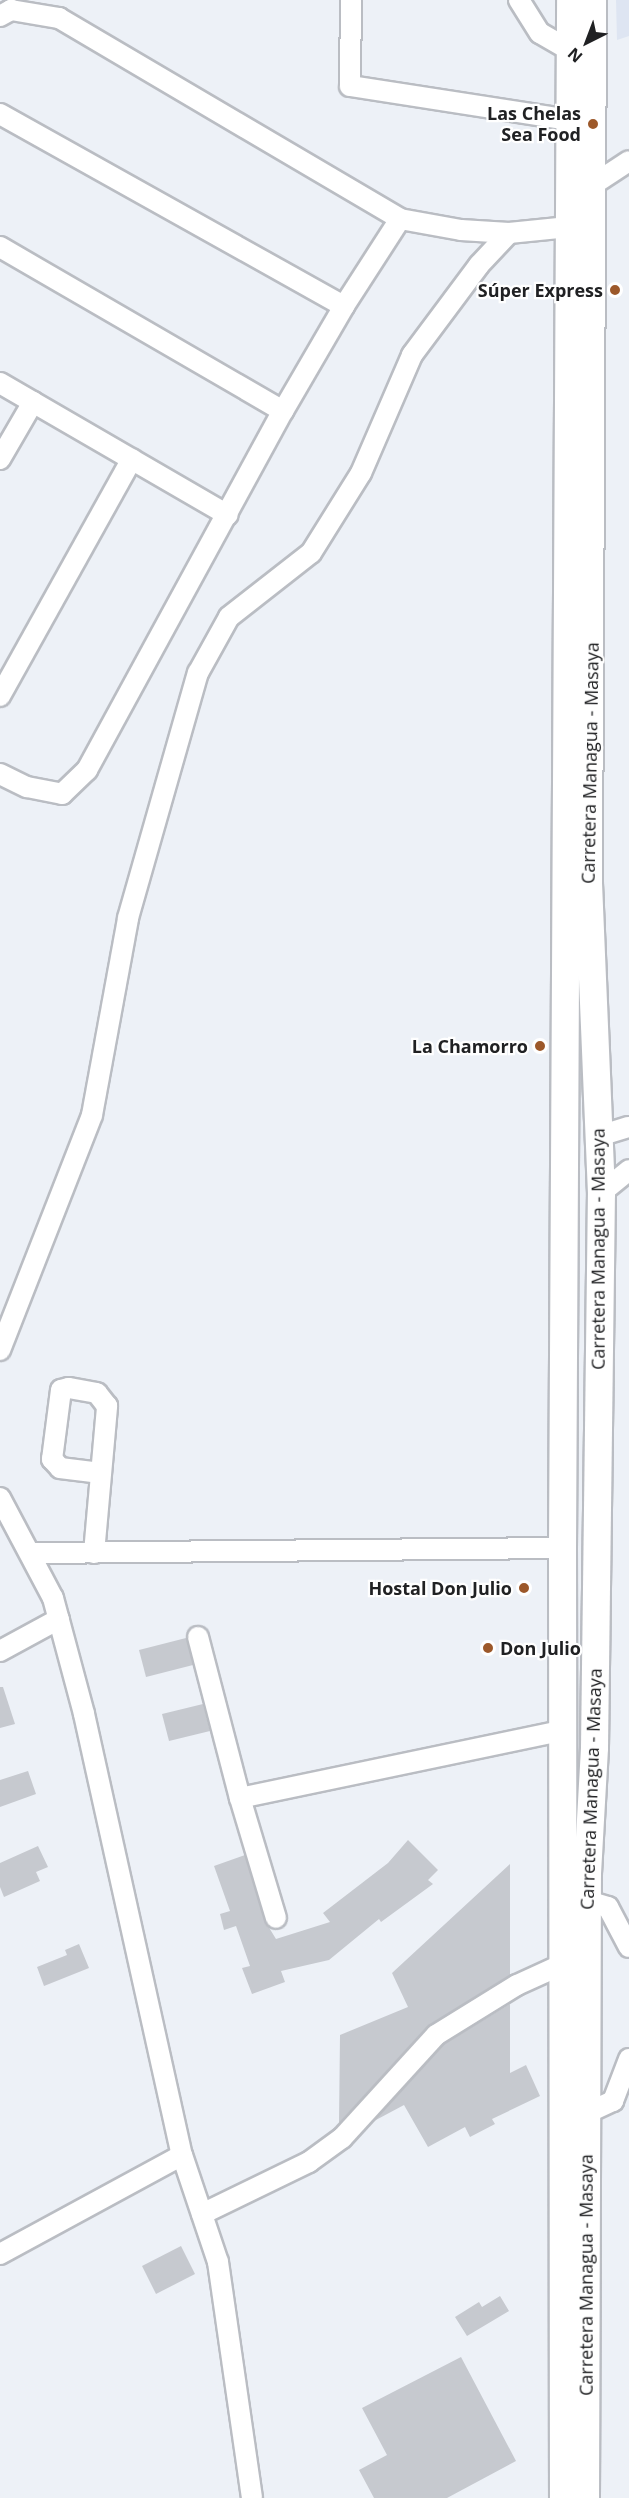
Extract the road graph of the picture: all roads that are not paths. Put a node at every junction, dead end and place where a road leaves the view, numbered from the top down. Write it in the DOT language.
graph roads {
  1 [pos="351,0"];
  2 [pos="519,0"];
  3 [pos="570,0"];
  4 [pos="592,0"];
  5 [pos="0,16"];
  6 [pos="570,50"];
  7 [pos="0,114"];
  8 [pos="570,120"];
  9 [pos="629,161"];
  10 [pos="591,186"];
  11 [pos="400,219"];
  12 [pos="569,227"];
  13 [pos="508,232"];
  14 [pos="0,247"];
  15 [pos="344,306"];
  16 [pos="0,383"];
  17 [pos="33,402"];
  18 [pos="283,411"];
  19 [pos="0,459"];
  20 [pos="132,459"];
  21 [pos="228,515"];
  22 [pos="0,696"];
  23 [pos="0,774"];
  24 [pos="629,1127"];
  25 [pos="599,1136"];
  26 [pos="629,1170"];
  27 [pos="601,1193"];
  28 [pos="0,1350"];
  29 [pos="99,1473"];
  30 [pos="0,1498"];
  31 [pos="562,1548"];
  32 [pos="32,1553"];
  33 [pos="94,1553"];
  34 [pos="58,1619"];
  35 [pos="198,1637"];
  36 [pos="0,1651"];
  37 [pos="565,1730"];
  38 [pos="240,1798"];
  39 [pos="588,1901"];
  40 [pos="276,1918"];
  41 [pos="629,1947"];
  42 [pos="564,1964"];
  43 [pos="629,2060"];
  44 [pos="587,2113"];
  45 [pos="182,2155"];
  46 [pos="202,2214"];
  47 [pos="0,2254"];
  48 [pos="252,2498"];
  49 [pos="563,2498"];
  50 [pos="585,2498"];
  1 -- 8 [label="street"];
  2 -- 6 [label="street"];
  3 -- 6 [label="highway, Carretera Managua - Masaya"];
  4 -- 10 [label="highway, Carretera Managua - Masaya"];
  5 -- 11 [label="street"];
  6 -- 8 [label="highway, Carretera Managua - Masaya"];
  7 -- 15 [label="street"];
  8 -- 12 [label="highway, Carretera Managua - Masaya"];
  9 -- 10 [label="street"];
  10 -- 25 [label="highway, Carretera Managua - Masaya"];
  11 -- 13 [label="street"];
  11 -- 15 [label="street"];
  12 -- 13 [label="street"];
  12 -- 31 [label="highway, Carretera Managua - Masaya"];
  13 -- 28 [label="street"];
  14 -- 18 [label="street"];
  15 -- 18 [label="street"];
  16 -- 17 [label="street"];
  17 -- 19 [label="street"];
  17 -- 20 [label="street"];
  18 -- 21 [label="street"];
  20 -- 21 [label="street"];
  20 -- 22 [label="street"];
  21 -- 23 [label="street"];
  24 -- 25 [label="street"];
  25 -- 27 [label="highway, Carretera Managua - Masaya"];
  26 -- 27 [label="street"];
  27 -- 39 [label="highway, Carretera Managua - Masaya"];
  29 -- 33 [label="street"];
  30 -- 32 [label="street"];
  31 -- 33 [label="street"];
  31 -- 37 [label="highway, Carretera Managua - Masaya"];
  32 -- 33 [label="street"];
  32 -- 34 [label="street"];
  34 -- 36 [label="street"];
  34 -- 45 [label="street"];
  35 -- 38 [label="street"];
  37 -- 38 [label="street"];
  37 -- 42 [label="highway, Carretera Managua - Masaya"];
  38 -- 40 [label="street"];
  39 -- 41 [label="street"];
  39 -- 44 [label="highway, Carretera Managua - Masaya"];
  42 -- 46 [label="street"];
  42 -- 49 [label="highway, Carretera Managua - Masaya"];
  43 -- 44 [label="street"];
  44 -- 50 [label="highway, Carretera Managua - Masaya"];
  45 -- 46 [label="street"];
  45 -- 47 [label="street"];
  46 -- 48 [label="street"];
}
